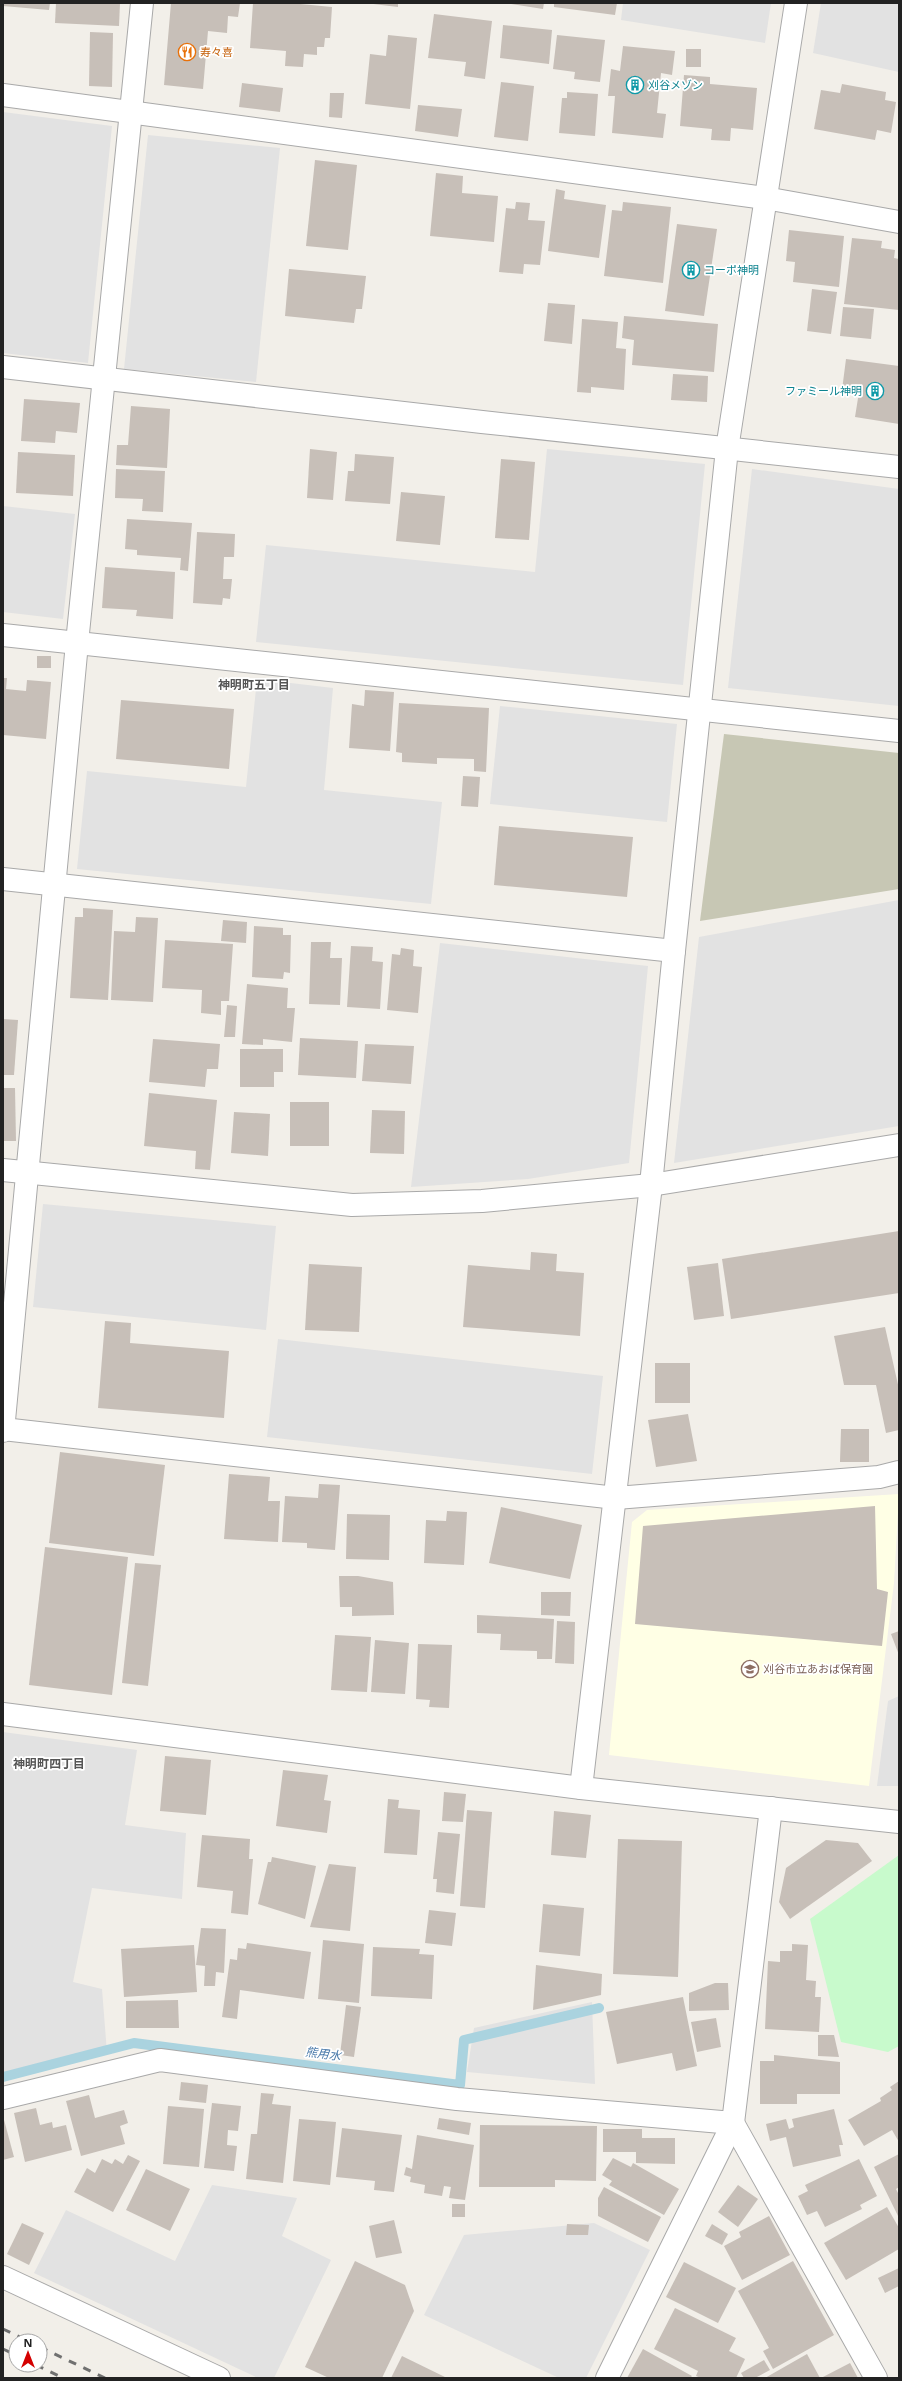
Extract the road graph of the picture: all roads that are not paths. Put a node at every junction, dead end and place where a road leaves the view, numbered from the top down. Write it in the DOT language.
graph roads {
  1 [pos="142,3"];
  2 [pos="796,3"];
  3 [pos="3,95"];
  4 [pos="132,113"];
  5 [pos="765,198"];
  6 [pos="899,222"];
  7 [pos="3,366"];
  8 [pos="104,378"];
  9 [pos="727,449"];
  10 [pos="899,467"];
  11 [pos="3,635"];
  12 [pos="77,644"];
  13 [pos="700,710"];
  14 [pos="899,731"];
  15 [pos="3,879"];
  16 [pos="55,884"];
  17 [pos="674,951"];
  18 [pos="899,1145"];
  19 [pos="3,1170"];
  20 [pos="28,1172"];
  21 [pos="651,1185"];
  22 [pos="3,1429"];
  23 [pos="899,1472"];
  24 [pos="616,1498"];
  25 [pos="3,1714"];
  26 [pos="581,1788"];
  27 [pos="771,1808"];
  28 [pos="896,1820"];
  29 [pos="3,2098"];
  30 [pos="733,2123"];
  31 [pos="3,2277"];
  32 [pos="218,2378"];
  33 [pos="607,2378"];
  34 [pos="876,2378"];
  1 -- 4 [label="street"];
  2 -- 5 [label="street"];
  3 -- 4 [label="street"];
  4 -- 5 [label="street"];
  4 -- 8 [label="street"];
  5 -- 6 [label="street"];
  5 -- 9 [label="street"];
  7 -- 8 [label="street"];
  8 -- 9 [label="street"];
  8 -- 12 [label="street"];
  9 -- 10 [label="street"];
  9 -- 13 [label="street"];
  11 -- 12 [label="street"];
  12 -- 13 [label="street"];
  12 -- 16 [label="street"];
  13 -- 14 [label="street"];
  13 -- 17 [label="street"];
  15 -- 16 [label="street"];
  16 -- 17 [label="street"];
  16 -- 20 [label="street"];
  17 -- 21 [label="street"];
  18 -- 21 [label="street"];
  19 -- 20 [label="street"];
  20 -- 21 [label="street"];
  20 -- 22 [label="street"];
  21 -- 24 [label="street"];
  22 -- 24 [label="street"];
  23 -- 24 [label="street"];
  24 -- 26 [label="street"];
  25 -- 26 [label="street"];
  26 -- 27 [label="street"];
  27 -- 28 [label="street"];
  27 -- 30 [label="street"];
  29 -- 30 [label="street"];
  30 -- 33 [label="street"];
  30 -- 34 [label="street"];
  31 -- 32 [label="street"];
}
